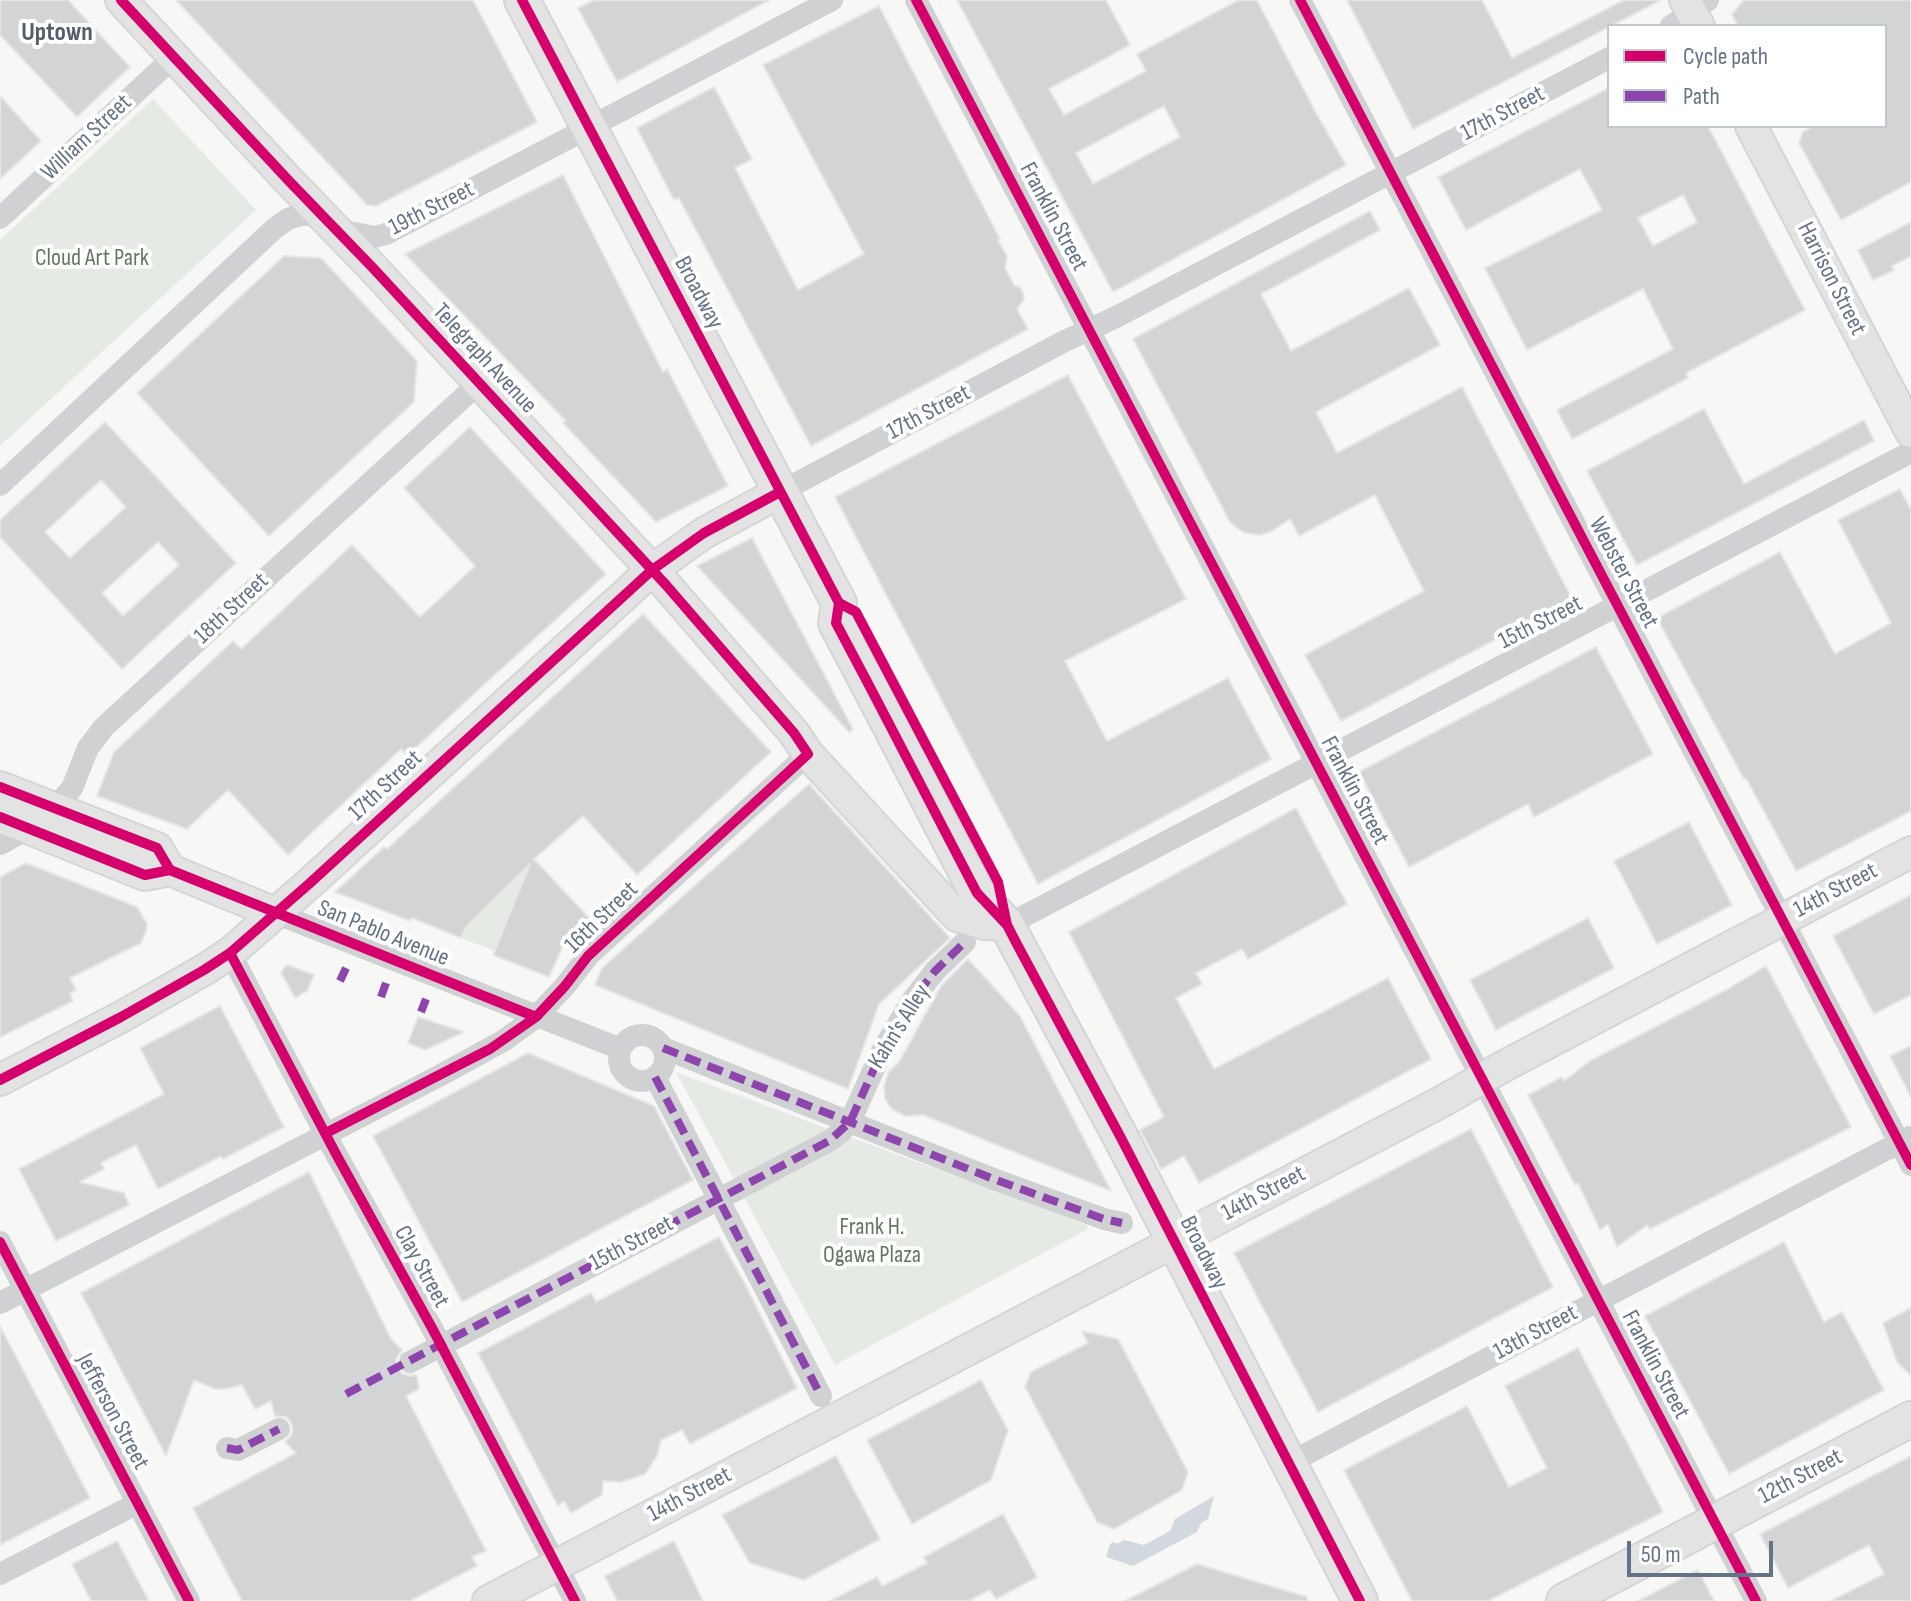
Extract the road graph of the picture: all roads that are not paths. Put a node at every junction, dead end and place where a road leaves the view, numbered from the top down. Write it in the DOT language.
graph roads {
  1 [pos="121,0"];
  2 [pos="522,0"];
  3 [pos="832,0"];
  4 [pos="916,0"];
  5 [pos="1300,0"];
  6 [pos="174,57"];
  7 [pos="1607,59"];
  8 [pos="589,128"];
  9 [pos="1752,128"];
  10 [pos="1391,173"];
  11 [pos="0,218"];
  12 [pos="329,223"];
  13 [pos="1090,329"];
  14 [pos="479,383"];
  15 [pos="1911,432"];
  16 [pos="1911,452"];
  17 [pos="0,485"];
  18 [pos="780,492"];
  19 [pos="652,570"];
  20 [pos="1618,606"];
  21 [pos="808,754"];
  22 [pos="1316,763"];
  23 [pos="0,787"];
  24 [pos="54,807"];
  25 [pos="0,817"];
  26 [pos="29,828"];
  27 [pos="0,844"];
  28 [pos="1911,852"];
  29 [pos="170,870"];
  30 [pos="275,913"];
  31 [pos="1782,920"];
  32 [pos="1007,925"];
  33 [pos="965,942"];
  34 [pos="230,953"];
  35 [pos="536,1017"];
  36 [pos="663,1048"];
  37 [pos="621,1049"];
  38 [pos="655,1077"];
  39 [pos="1482,1079"];
  40 [pos="0,1080"];
  41 [pos="850,1122"];
  42 [pos="326,1133"];
  43 [pos="1905,1140"];
  44 [pos="1911,1165"];
  45 [pos="718,1199"];
  46 [pos="1107,1222"];
  47 [pos="1174,1241"];
  48 [pos="0,1242"];
  49 [pos="25,1290"];
  50 [pos="1598,1301"];
  51 [pos="0,1303"];
  52 [pos="440,1345"];
  53 [pos="410,1362"];
  54 [pos="821,1396"];
  55 [pos="1911,1419"];
  56 [pos="279,1429"];
  57 [pos="227,1448"];
  58 [pos="1289,1463"];
  59 [pos="138,1503"];
  60 [pos="1714,1522"];
  61 [pos="556,1565"];
  62 [pos="0,1574"];
  63 [pos="189,1601"];
  64 [pos="488,1601"];
  65 [pos="575,1601"];
  66 [pos="1360,1601"];
  67 [pos="1564,1601"];
  68 [pos="1756,1601"];
  1 -- 6 [label="main road, Telegraph Avenue"];
  2 -- 8 [label="main road, Broadway"];
  3 -- 8 [label="street, 19th Street"];
  4 -- 13 [label="street, Franklin Street"];
  5 -- 10 [label="street, Webster Street"];
  6 -- 11 [label="street, William Street"];
  6 -- 12 [label="main road, Telegraph Avenue"];
  7 -- 10 [label="street, 17th Street"];
  8 -- 12 [label="street, 19th Street"];
  8 -- 18 [label="main road, Broadway"];
  9 -- 15 [label="main road, Harrison Street"];
  10 -- 13 [label="street, 17th Street"];
  10 -- 20 [label="street, Webster Street"];
  12 -- 14 [label="main road, Telegraph Avenue"];
  12 -- 17 [label="street, 19th Street"];
  13 -- 18 [label="street, 17th Street"];
  13 -- 22 [label="street, Franklin Street"];
  14 -- 19 [label="main road, Telegraph Avenue"];
  14 -- 24 [label="street, 18th Street"];
  16 -- 20 [label="street, 15th Street"];
  18 -- 19 [label="main road, 17th Street"];
  18 -- 32 [label="main road, Broadway"];
  19 -- 21 [label="main road, Telegraph Avenue"];
  19 -- 30 [label="main road, 17th Street"];
  20 -- 22 [label="street, 15th Street"];
  20 -- 31 [label="street, Webster Street"];
  21 -- 32 [label="main road, Telegraph Avenue"];
  21 -- 35 [label="street, 16th Street"];
  22 -- 32 [label="street, 15th Street"];
  22 -- 39 [label="street, Franklin Street"];
  23 -- 24 [label="main road, San Pablo Avenue"];
  24 -- 26 [label="street, 18th Street"];
  24 -- 29 [label="main road, San Pablo Avenue"];
  25 -- 26 [label="main road, San Pablo Avenue"];
  26 -- 27 [label="street, 18th Street"];
  26 -- 29 [label="main road, San Pablo Avenue"];
  28 -- 31 [label="main road, 14th Street"];
  29 -- 30 [label="main road, San Pablo Avenue"];
  30 -- 34 [label="main road, 17th Street"];
  30 -- 35 [label="street, San Pablo Avenue"];
  31 -- 39 [label="main road, 14th Street"];
  31 -- 43 [label="street, Webster Street"];
  32 -- 47 [label="main road, Broadway"];
  33 -- 41 [label="street, Kahn's Alley"];
  34 -- 40 [label="main road, 17th Street"];
  34 -- 42 [label="street, Clay Street"];
  35 -- 37 [label="street, San Pablo Avenue"];
  35 -- 42 [label="street, 16th Street"];
  36 -- 37 [label="street"];
  36 -- 38 [label="street"];
  36 -- 41 [label="street"];
  37 -- 38 [label="street"];
  38 -- 45 [label="street"];
  39 -- 47 [label="main road, 14th Street"];
  39 -- 50 [label="street, Franklin Street"];
  41 -- 45 [label="street, 15th Street"];
  41 -- 46 [label="street"];
  42 -- 49 [label="street, 16th Street"];
  42 -- 52 [label="street, Clay Street"];
  43 -- 44 [label="street, Webster Street"];
  43 -- 50 [label="street, 13th Street"];
  45 -- 52 [label="street, 15th Street"];
  45 -- 54 [label="street"];
  47 -- 58 [label="main road, Broadway"];
  47 -- 61 [label="main road, 14th Street"];
  48 -- 49 [label="street, Jefferson Street"];
  49 -- 51 [label="street, 16th Street"];
  49 -- 59 [label="street, Jefferson Street"];
  50 -- 58 [label="street, 13th Street"];
  50 -- 60 [label="street, Franklin Street"];
  52 -- 53 [label="street, 15th Street"];
  52 -- 61 [label="street, Clay Street"];
  55 -- 60 [label="main road, 12th Street"];
  56 -- 57 [label="street"];
  58 -- 66 [label="main road, Broadway"];
  59 -- 62 [label="street"];
  59 -- 63 [label="street, Jefferson Street"];
  60 -- 67 [label="main road, 12th Street"];
  60 -- 68 [label="street, Franklin Street"];
  61 -- 64 [label="main road, 14th Street"];
  61 -- 65 [label="street, Clay Street"];
}
